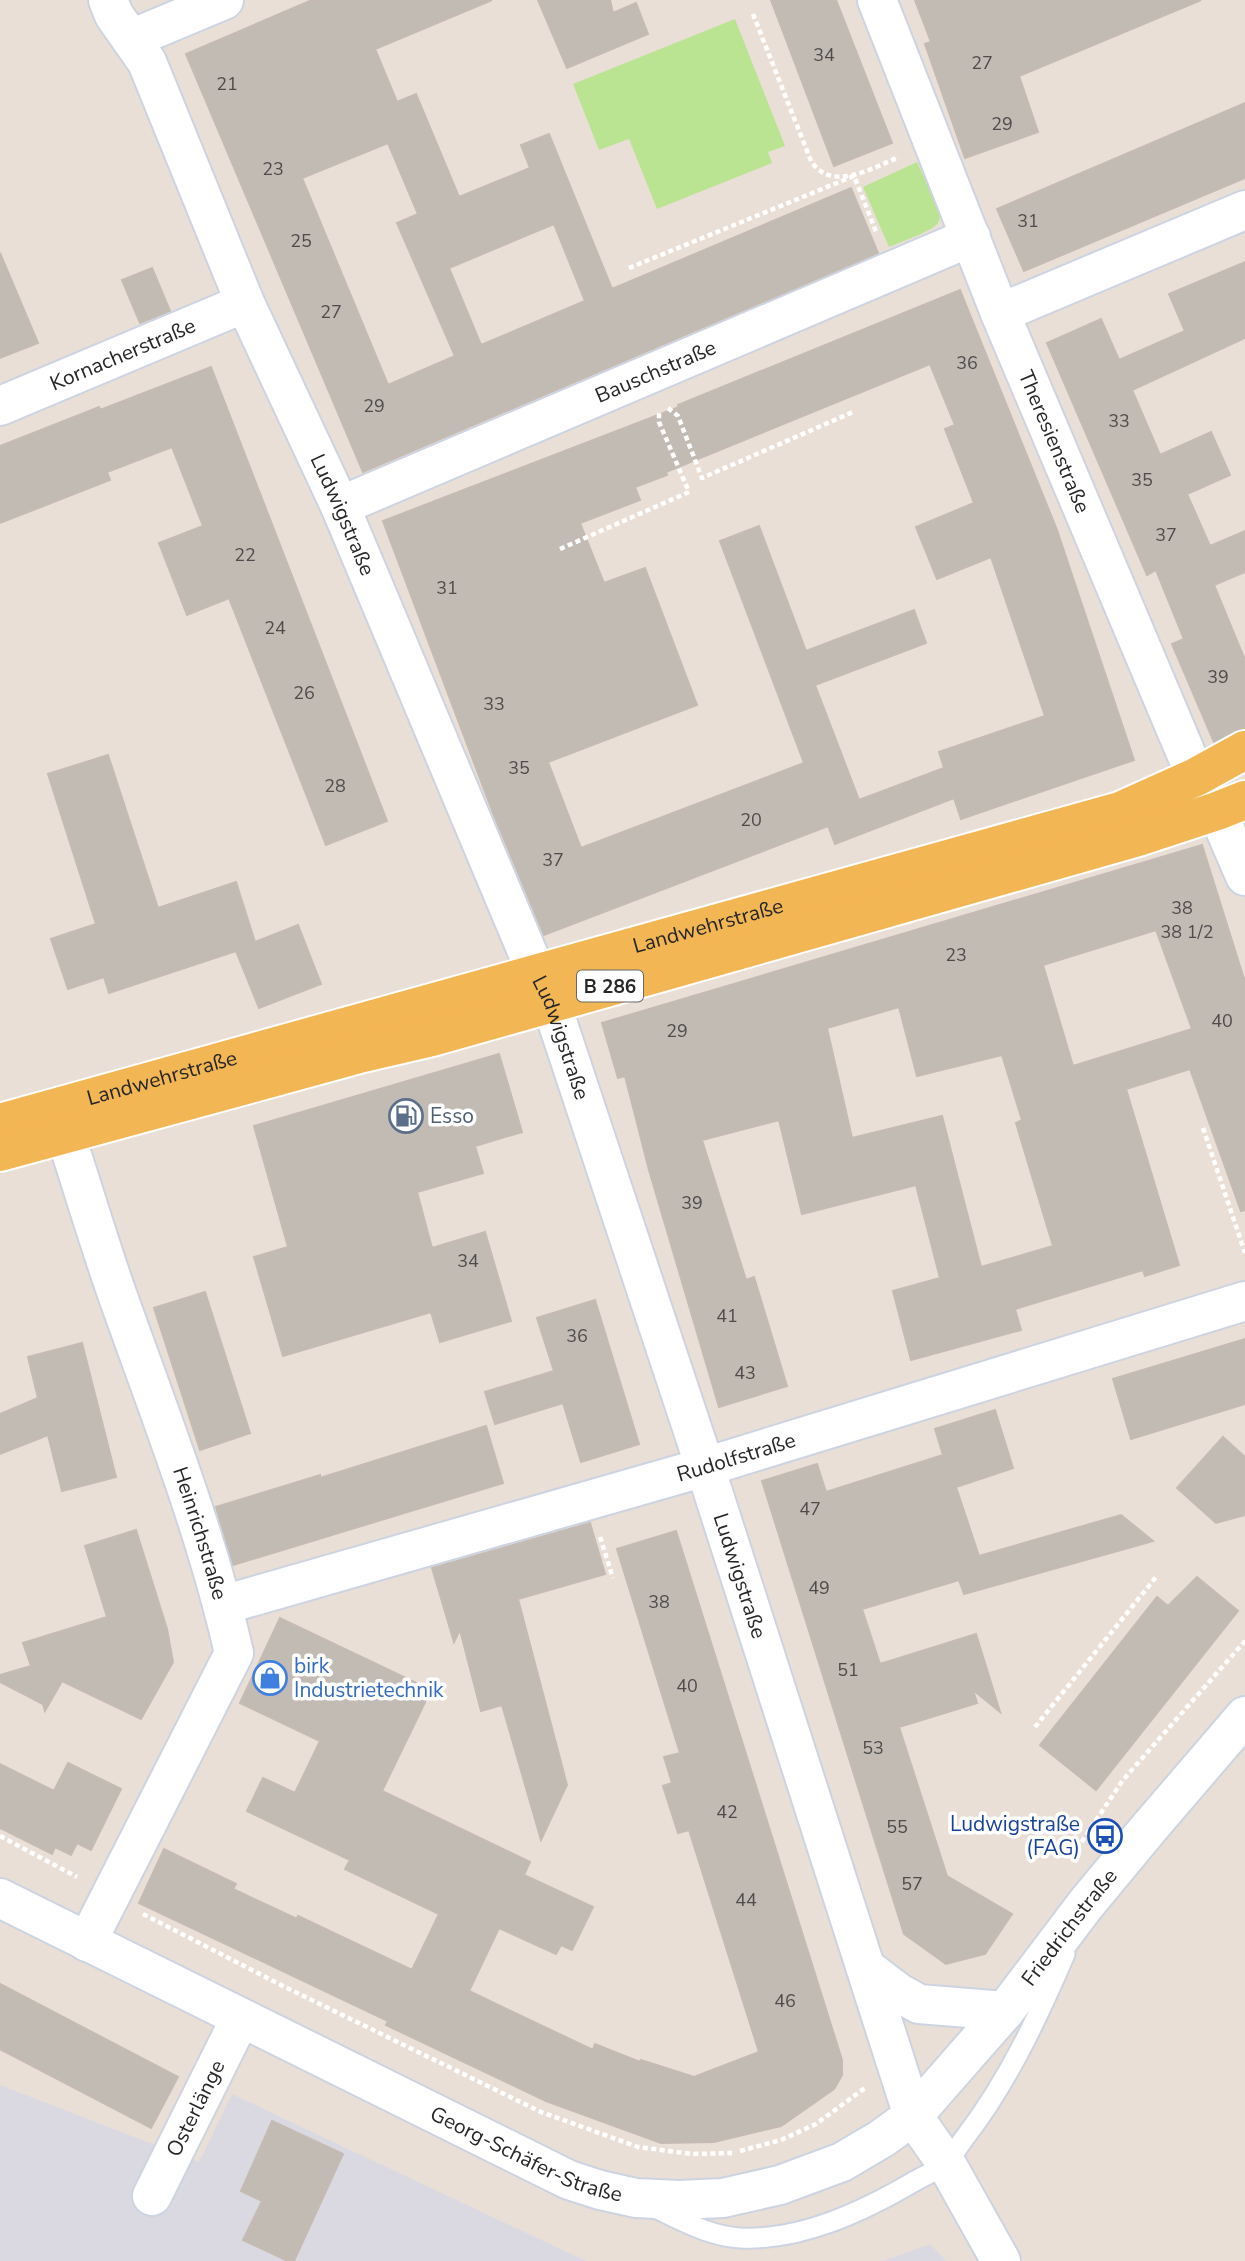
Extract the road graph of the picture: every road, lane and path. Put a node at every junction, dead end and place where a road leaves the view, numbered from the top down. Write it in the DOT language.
graph roads {
  1 [pos="108,0"];
  2 [pos="224,0"];
  3 [pos="877,0"];
  4 [pos="753,14"];
  5 [pos="131,39"];
  6 [pos="932,143"];
  7 [pos="854,176"];
  8 [pos="1245,210"];
  9 [pos="971,237"];
  10 [pos="629,268"];
  11 [pos="892,271"];
  12 [pos="245,303"];
  13 [pos="1000,313"];
  14 [pos="0,406"];
  15 [pos="853,412"];
  16 [pos="340,506"];
  17 [pos="560,549"];
  18 [pos="1245,750"];
  19 [pos="1196,777"];
  20 [pos="1231,805"];
  21 [pos="1245,876"];
  22 [pos="544,989"];
  23 [pos="61,1120"];
  24 [pos="0,1123"];
  25 [pos="1203,1128"];
  26 [pos="0,1152"];
  27 [pos="1245,1253"];
  28 [pos="1245,1301"];
  29 [pos="705,1466"];
  30 [pos="1156,1577"];
  31 [pos="223,1605"];
  32 [pos="1245,1716"];
  33 [pos="1035,1727"];
  34 [pos="0,1836"];
  35 [pos="110,1896"];
  36 [pos="0,1898"];
  37 [pos="1086,1904"];
  38 [pos="87,1942"];
  39 [pos="866,1968"];
  40 [pos="1005,2011"];
  41 [pos="240,2019"];
  42 [pos="897,2064"];
  43 [pos="913,2116"];
  44 [pos="946,2163"];
  45 [pos="152,2196"];
  46 [pos="636,2198"];
  47 [pos="1001,2261"];
  1 -- 5 [label="street, Ludwigstraße"];
  2 -- 5 [label="street"];
  3 -- 6 [label="street, Theresienstraße"];
  4 -- 7 [label="path"];
  5 -- 12 [label="street, Ludwigstraße"];
  6 -- 7 [label="path"];
  6 -- 9 [label="street, Theresienstraße"];
  7 -- 10 [label="path"];
  7 -- 11 [label="path"];
  8 -- 13 [label="street"];
  9 -- 11 [label="street, Bauschstraße"];
  9 -- 13 [label="street, Theresienstraße"];
  11 -- 16 [label="street, Bauschstraße"];
  12 -- 14 [label="street, Kornacherstraße"];
  12 -- 16 [label="street, Ludwigstraße"];
  13 -- 19 [label="street, Theresienstraße"];
  15 -- 17 [label="path"];
  16 -- 22 [label="street, Ludwigstraße"];
  18 -- 19 [label="main road, Landwehrstraße / B 286"];
  19 -- 20 [label="street, Theresienstraße"];
  19 -- 22 [label="main road, Landwehrstraße / B 286"];
  20 -- 21 [label="street, Theresienstraße"];
  20 -- 22 [label="main road, Landwehrstraße / B 286"];
  22 -- 23 [label="main road, Landwehrstraße / B 286"];
  22 -- 29 [label="street, Ludwigstraße"];
  23 -- 24 [label="main road, Landwehrstraße / B 286"];
  23 -- 26 [label="main road, Landwehrstraße / B 286"];
  23 -- 31 [label="street, Heinrichstraße"];
  25 -- 27 [label="path"];
  28 -- 29 [label="street, Rudolfstraße"];
  29 -- 31 [label="street, Rudolfstraße"];
  29 -- 39 [label="street, Ludwigstraße"];
  30 -- 33 [label="path"];
  31 -- 35 [label="street, Heinrichstraße"];
  32 -- 37 [label="street, Friedrichstraße"];
  34 -- 35 [label="path"];
  35 -- 38 [label="street, Heinrichstraße"];
  35 -- 42 [label="path"];
  36 -- 38 [label="street, Georg-Schäfer-Straße"];
  37 -- 40 [label="street, Friedrichstraße"];
  37 -- 44 [label="lane"];
  38 -- 41 [label="street, Georg-Schäfer-Straße"];
  39 -- 40 [label="street"];
  39 -- 42 [label="street, Ludwigstraße"];
  40 -- 43 [label="street, Friedrichstraße"];
  41 -- 45 [label="street, Osterlänge"];
  41 -- 46 [label="street, Georg-Schäfer-Straße"];
  42 -- 43 [label="street, Ludwigstraße"];
  43 -- 44 [label="street"];
  43 -- 46 [label="street, Georg-Schäfer-Straße"];
  44 -- 46 [label="lane"];
  44 -- 47 [label="street"];
}
